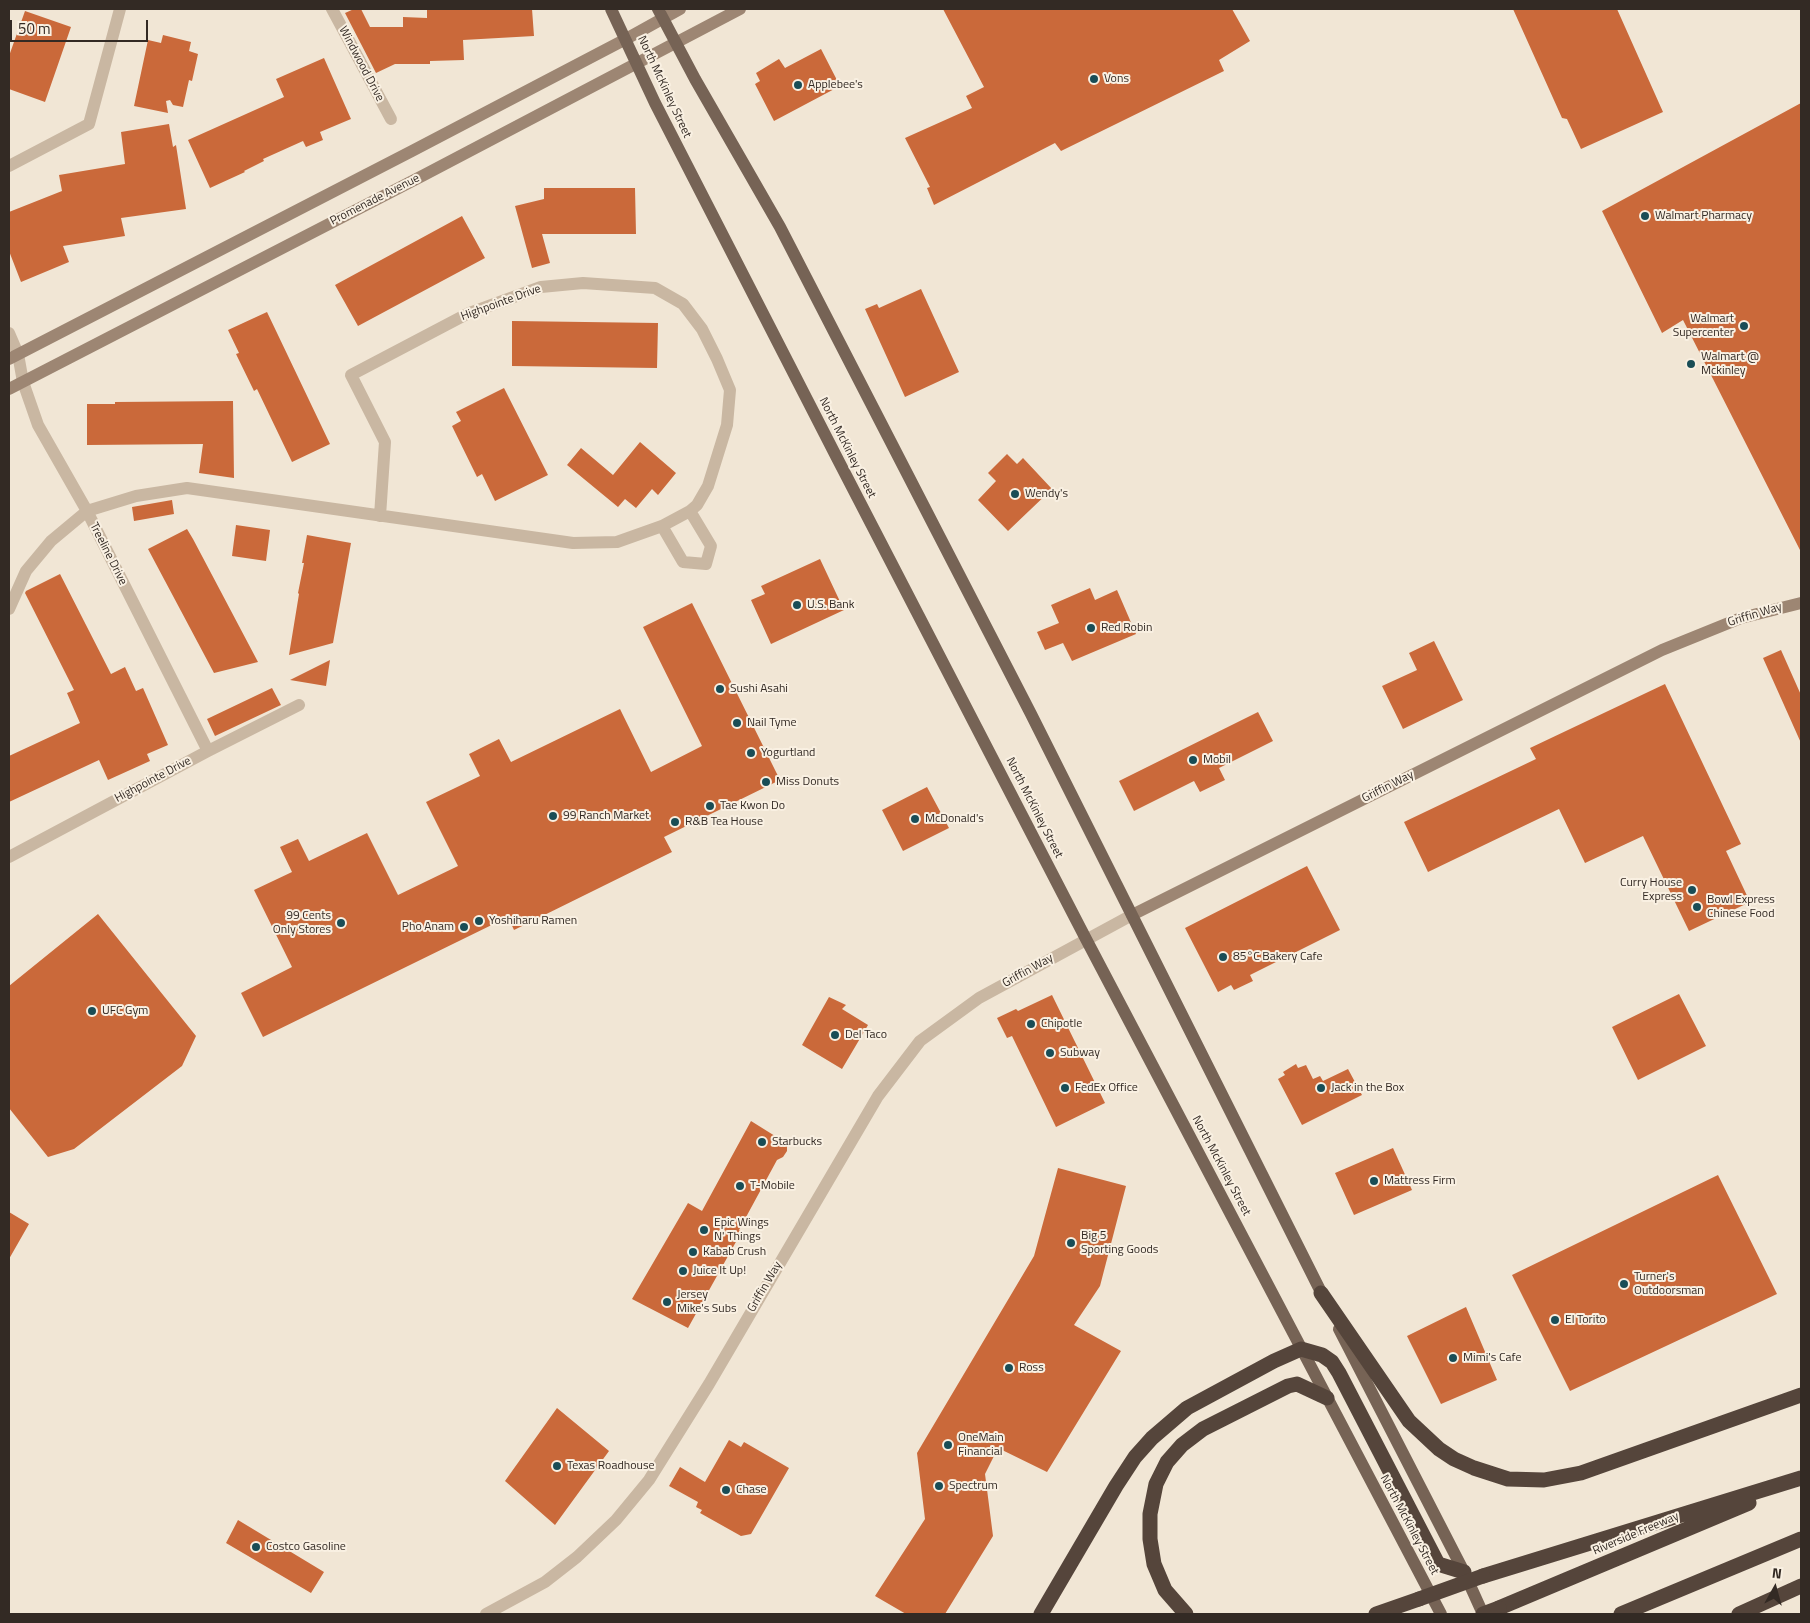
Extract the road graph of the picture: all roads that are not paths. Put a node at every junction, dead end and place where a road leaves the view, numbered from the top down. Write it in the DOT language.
graph roads {
  1 [pos="120,9"];
  2 [pos="332,9"];
  3 [pos="611,9"];
  4 [pos="680,9"];
  5 [pos="740,9"];
  6 [pos="660,13"];
  7 [pos="626,39"];
  8 [pos="675,42"];
  9 [pos="638,63"];
  10 [pos="391,119"];
  11 [pos="9,166"];
  12 [pos="9,333"];
  13 [pos="13,356"];
  14 [pos="24,382"];
  15 [pos="9,389"];
  16 [pos="87,511"];
  17 [pos="690,511"];
  18 [pos="380,516"];
  19 [pos="662,526"];
  20 [pos="1801,603"];
  21 [pos="9,608"];
  22 [pos="299,705"];
  23 [pos="208,751"];
  24 [pos="9,857"];
  25 [pos="1132,915"];
  26 [pos="1086,939"];
  27 [pos="1321,1293"];
  28 [pos="1301,1349"];
  29 [pos="1801,1395"];
  30 [pos="1327,1398"];
  31 [pos="1801,1480"];
  32 [pos="1801,1539"];
  33 [pos="1464,1572"];
  34 [pos="1801,1586"];
  35 [pos="486,1614"];
  36 [pos="1041,1614"];
  37 [pos="1186,1614"];
  38 [pos="1376,1614"];
  39 [pos="1441,1614"];
  40 [pos="1483,1614"];
  41 [pos="1621,1614"];
  42 [pos="1739,1614"];
  1 -- 11 [label="street"];
  2 -- 10 [label="street, Windwood Drive"];
  3 -- 7 [label="main road, North McKinley Street"];
  4 -- 6 [label="main road"];
  5 -- 8 [label="main road, Promenade Avenue"];
  6 -- 7 [label="main road"];
  6 -- 8 [label="main road"];
  7 -- 9 [label="main road, North McKinley Street"];
  7 -- 13 [label="main road"];
  8 -- 9 [label="main road, Promenade Avenue"];
  8 -- 25 [label="main road"];
  9 -- 14 [label="main road, Promenade Avenue"];
  9 -- 26 [label="main road, North McKinley Street"];
  12 -- 13 [label="street, Treeline Drive"];
  13 -- 14 [label="street, Treeline Drive"];
  14 -- 15 [label="main road, Promenade Avenue"];
  14 -- 16 [label="street, Treeline Drive"];
  16 -- 18 [label="street, Highpointe Drive"];
  16 -- 21 [label="street, Highpointe Drive"];
  16 -- 23 [label="street, Treeline Drive"];
  17 -- 18 [label="street, Highpointe Drive"];
  17 -- 19 [label="street, Highpointe Drive"];
  17 -- 19 [label="street"];
  18 -- 19 [label="street, Highpointe Drive"];
  20 -- 25 [label="main road, Griffin Way"];
  22 -- 23 [label="street, Highpointe Drive"];
  23 -- 24 [label="street, Highpointe Drive"];
  25 -- 26 [label="street, Griffin Way"];
  25 -- 27 [label="main road"];
  26 -- 28 [label="main road, North McKinley Street"];
  26 -- 35 [label="street, Griffin Way"];
  27 -- 29 [label="highway"];
  27 -- 33 [label="main road"];
  28 -- 30 [label="main road, North McKinley Street"];
  28 -- 33 [label="highway"];
  28 -- 36 [label="highway"];
  30 -- 37 [label="highway"];
  30 -- 39 [label="main road, North McKinley Street"];
  31 -- 38 [label="highway, bridge"];
  31 -- 40 [label="highway, Riverside Freeway, bridge"];
  32 -- 41 [label="highway"];
  33 -- 40 [label="main road"];
  34 -- 42 [label="highway"];
}
